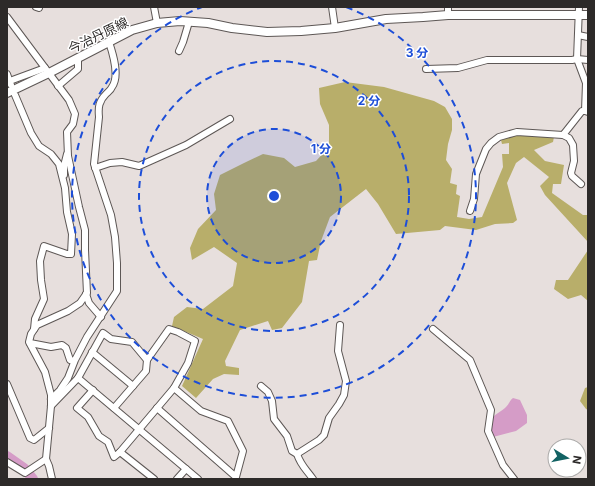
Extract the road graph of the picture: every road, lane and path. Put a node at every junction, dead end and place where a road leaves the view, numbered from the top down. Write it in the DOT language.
graph roads {
  1 [pos="154,7"];
  2 [pos="332,7"];
  3 [pos="448,11"];
  4 [pos="579,11"];
  5 [pos="588,15"];
  6 [pos="7,17"];
  7 [pos="189,22"];
  8 [pos="157,23"];
  9 [pos="335,28"];
  10 [pos="578,35"];
  11 [pos="588,37"];
  12 [pos="109,42"];
  13 [pos="179,51"];
  14 [pos="78,58"];
  15 [pos="577,58"];
  16 [pos="588,60"];
  17 [pos="426,69"];
  18 [pos="47,70"];
  19 [pos="7,74"];
  20 [pos="9,83"];
  21 [pos="58,86"];
  22 [pos="11,94"];
  23 [pos="587,112"];
  24 [pos="230,119"];
  25 [pos="563,135"];
  26 [pos="68,153"];
  27 [pos="95,168"];
  28 [pos="581,184"];
  29 [pos="64,188"];
  30 [pos="470,211"];
  31 [pos="86,294"];
  32 [pos="101,317"];
  33 [pos="340,325"];
  34 [pos="34,329"];
  35 [pos="433,329"];
  36 [pos="30,343"];
  37 [pos="92,352"];
  38 [pos="147,360"];
  39 [pos="74,361"];
  40 [pos="78,378"];
  41 [pos="7,384"];
  42 [pos="134,386"];
  43 [pos="261,386"];
  44 [pos="174,388"];
  45 [pos="93,390"];
  46 [pos="51,399"];
  47 [pos="51,406"];
  48 [pos="114,408"];
  49 [pos="157,408"];
  50 [pos="49,428"];
  51 [pos="140,430"];
  52 [pos="120,452"];
  53 [pos="297,454"];
  54 [pos="46,459"];
  55 [pos="7,462"];
  56 [pos="186,469"];
  57 [pos="235,478"];
  58 [pos="52,479"];
  59 [pos="154,479"];
  60 [pos="177,479"];
  61 [pos="198,479"];
  62 [pos="313,479"];
  63 [pos="514,479"];
  1 -- 8 [label="street"];
  2 -- 9 [label="street"];
  3 -- 4 [label="main road, 今治丹原線"];
  3 -- 9 [label="main road, 今治丹原線"];
  4 -- 5 [label="main road, 今治丹原線"];
  4 -- 10 [label="street"];
  6 -- 18 [label="street"];
  7 -- 8 [label="main road, 今治丹原線"];
  7 -- 9 [label="main road, 今治丹原線"];
  7 -- 13 [label="street"];
  8 -- 12 [label="main road, 今治丹原線"];
  10 -- 11 [label="street"];
  10 -- 15 [label="street"];
  12 -- 14 [label="main road, 今治丹原線"];
  12 -- 27 [label="street"];
  14 -- 18 [label="main road, 今治丹原線"];
  14 -- 21 [label="street"];
  15 -- 16 [label="street"];
  15 -- 17 [label="street"];
  15 -- 23 [label="street"];
  18 -- 20 [label="street"];
  18 -- 21 [label="street"];
  18 -- 22 [label="main road, 今治丹原線"];
  19 -- 20 [label="street"];
  21 -- 26 [label="street"];
  22 -- 29 [label="street"];
  23 -- 25 [label="street"];
  24 -- 27 [label="street"];
  25 -- 28 [label="street"];
  25 -- 30 [label="street"];
  26 -- 29 [label="street"];
  26 -- 31 [label="street"];
  27 -- 32 [label="street"];
  29 -- 34 [label="street"];
  31 -- 32 [label="street"];
  31 -- 34 [label="street"];
  32 -- 39 [label="street"];
  33 -- 53 [label="street"];
  34 -- 36 [label="street"];
  35 -- 63 [label="street"];
  36 -- 39 [label="street"];
  36 -- 46 [label="street"];
  37 -- 38 [label="street"];
  37 -- 40 [label="street"];
  37 -- 42 [label="street"];
  38 -- 42 [label="street"];
  38 -- 44 [label="street"];
  39 -- 46 [label="street"];
  40 -- 45 [label="street"];
  40 -- 47 [label="street"];
  41 -- 50 [label="street"];
  42 -- 48 [label="street"];
  43 -- 53 [label="street"];
  44 -- 49 [label="street"];
  44 -- 57 [label="street"];
  45 -- 48 [label="street"];
  45 -- 52 [label="street"];
  46 -- 47 [label="street"];
  47 -- 50 [label="street"];
  48 -- 51 [label="street"];
  49 -- 51 [label="street"];
  49 -- 57 [label="street"];
  50 -- 54 [label="street"];
  51 -- 52 [label="street"];
  51 -- 56 [label="street"];
  52 -- 59 [label="street"];
  53 -- 62 [label="street"];
  54 -- 55 [label="street"];
  54 -- 58 [label="street"];
  56 -- 60 [label="street"];
  56 -- 61 [label="street"];
}
